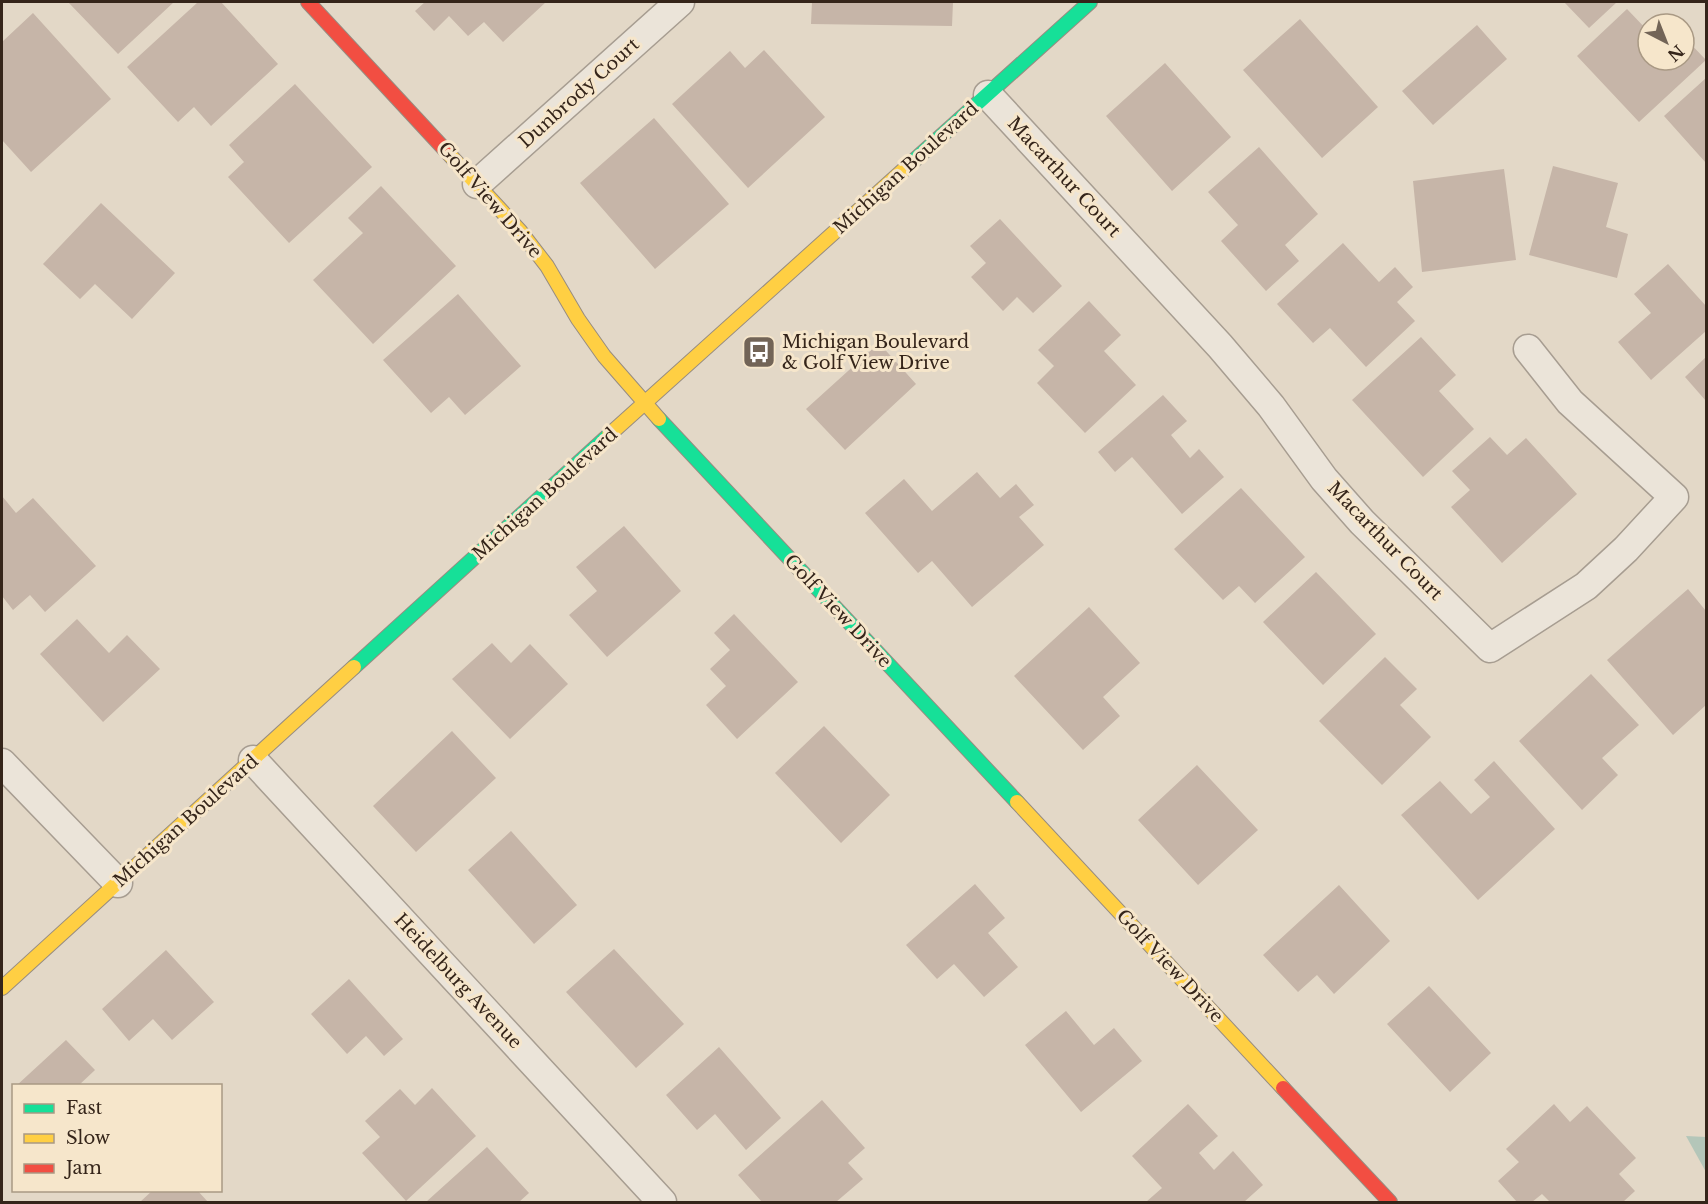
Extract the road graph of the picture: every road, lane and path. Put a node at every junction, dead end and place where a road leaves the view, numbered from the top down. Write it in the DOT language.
graph roads {
  1 [pos="309,2"];
  2 [pos="680,2"];
  3 [pos="1090,2"];
  4 [pos="988,95"];
  5 [pos="477,184"];
  6 [pos="1528,349"];
  7 [pos="644,403"];
  8 [pos="253,760"];
  9 [pos="2,762"];
  10 [pos="118,883"];
  11 [pos="2,988"];
  12 [pos="662,1203"];
  13 [pos="1390,1203"];
  1 -- 5 [label="street, Golf View Drive"];
  2 -- 5 [label="street, Dunbrody Court"];
  3 -- 4 [label="street, Michigan Boulevard"];
  4 -- 6 [label="street, Macarthur Court"];
  4 -- 7 [label="street, Michigan Boulevard"];
  5 -- 7 [label="street, Golf View Drive"];
  7 -- 8 [label="street, Michigan Boulevard"];
  7 -- 13 [label="street, Golf View Drive"];
  8 -- 10 [label="street, Michigan Boulevard"];
  8 -- 12 [label="street, Heidelburg Avenue"];
  9 -- 10 [label="street"];
  10 -- 11 [label="street, Michigan Boulevard"];
}
